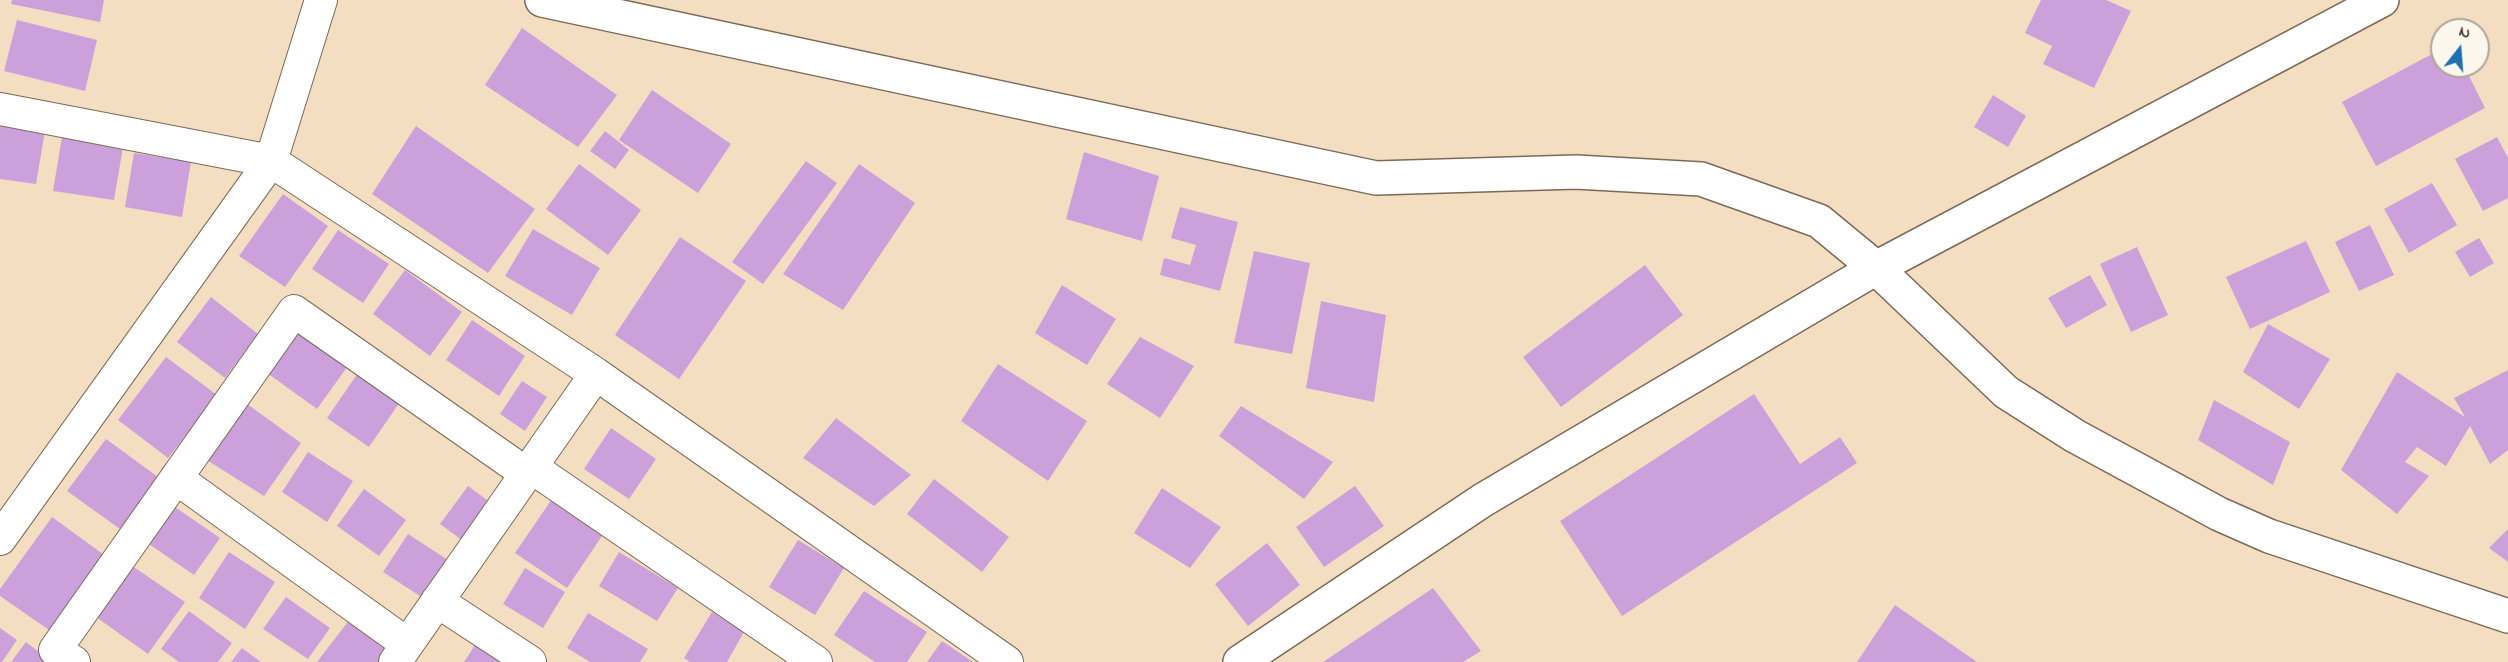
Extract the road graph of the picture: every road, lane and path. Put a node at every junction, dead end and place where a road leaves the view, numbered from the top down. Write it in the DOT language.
graph roads {
  1 [pos="321,0"];
  2 [pos="542,0"];
  3 [pos="2382,0"];
  4 [pos="575,3"];
  5 [pos="0,109"];
  6 [pos="271,161"];
  7 [pos="1876,268"];
  8 [pos="596,374"];
  9 [pos="529,470"];
  10 [pos="176,478"];
  11 [pos="0,539"];
  12 [pos="437,601"];
  13 [pos="2508,616"];
  14 [pos="401,653"];
  15 [pos="74,662"];
  16 [pos="530,662"];
  17 [pos="816,662"];
  18 [pos="1007,662"];
  19 [pos="1240,662"];
  1 -- 6 [label="street"];
  2 -- 4 [label="street"];
  3 -- 7 [label="street"];
  4 -- 7 [label="street"];
  5 -- 6 [label="street"];
  6 -- 8 [label="street"];
  6 -- 11 [label="street"];
  7 -- 13 [label="street"];
  7 -- 19 [label="street"];
  8 -- 9 [label="street"];
  8 -- 18 [label="street"];
  9 -- 10 [label="street"];
  9 -- 12 [label="street"];
  9 -- 17 [label="street"];
  10 -- 14 [label="street"];
  10 -- 15 [label="street"];
  12 -- 14 [label="street"];
  12 -- 16 [label="street"];
}
